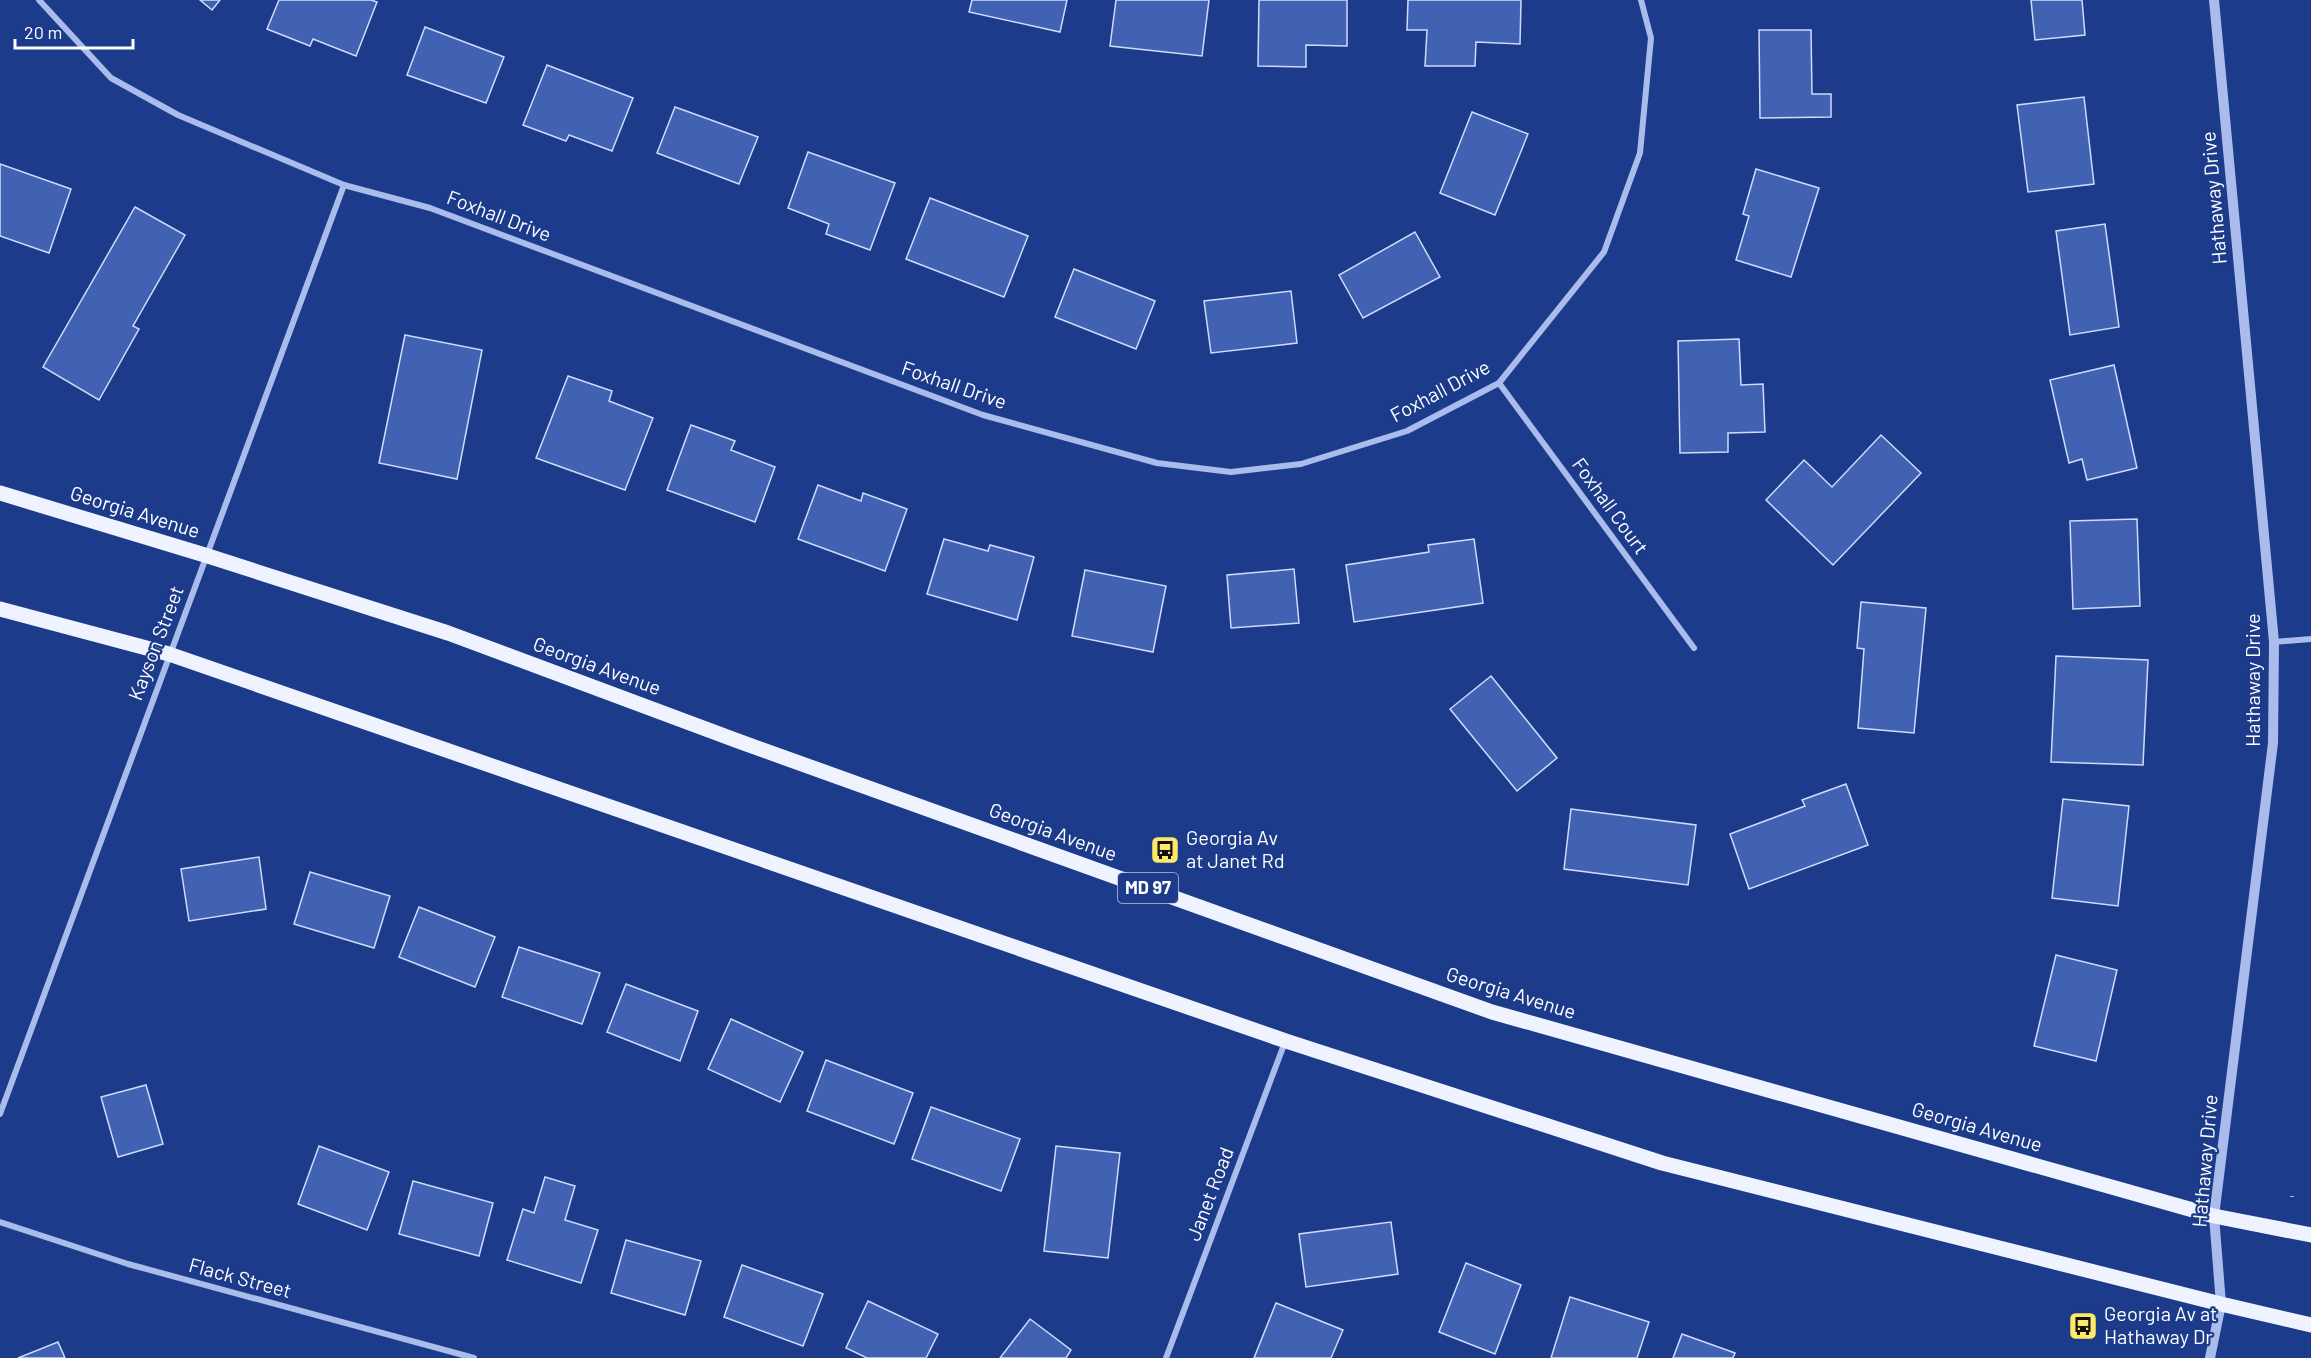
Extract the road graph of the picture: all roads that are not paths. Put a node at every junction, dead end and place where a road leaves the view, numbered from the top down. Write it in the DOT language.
graph roads {
  1 [pos="39,0"];
  2 [pos="1641,0"];
  3 [pos="2214,0"];
  4 [pos="344,185"];
  5 [pos="1499,383"];
  6 [pos="0,493"];
  7 [pos="208,556"];
  8 [pos="0,609"];
  9 [pos="2311,639"];
  10 [pos="2274,642"];
  11 [pos="1694,648"];
  12 [pos="169,654"];
  13 [pos="1286,1041"];
  14 [pos="0,1114"];
  15 [pos="2214,1216"];
  16 [pos="0,1222"];
  17 [pos="2311,1235"];
  18 [pos="2221,1304"];
  19 [pos="2311,1325"];
  20 [pos="474,1358"];
  21 [pos="1166,1358"];
  22 [pos="2210,1358"];
  1 -- 4 [label="street, Foxhall Drive"];
  2 -- 5 [label="street, Foxhall Drive"];
  3 -- 10 [label="street, Hathaway Drive"];
  4 -- 5 [label="street, Foxhall Drive"];
  4 -- 7 [label="street, Kayson Street"];
  5 -- 11 [label="street, Foxhall Court"];
  6 -- 7 [label="main road, Georgia Avenue / MD 97"];
  7 -- 12 [label="street, Kayson Street"];
  7 -- 15 [label="main road, Georgia Avenue / MD 97"];
  8 -- 12 [label="main road"];
  9 -- 10 [label="street"];
  10 -- 15 [label="street, Hathaway Drive"];
  12 -- 13 [label="main road"];
  12 -- 14 [label="street, Kayson Street"];
  13 -- 18 [label="main road"];
  13 -- 21 [label="street, Janet Road"];
  15 -- 17 [label="main road, Georgia Avenue / MD 97"];
  15 -- 18 [label="street, Hathaway Drive"];
  16 -- 20 [label="street, Flack Street"];
  18 -- 19 [label="main road"];
  18 -- 22 [label="street, Hathaway Drive"];
}
